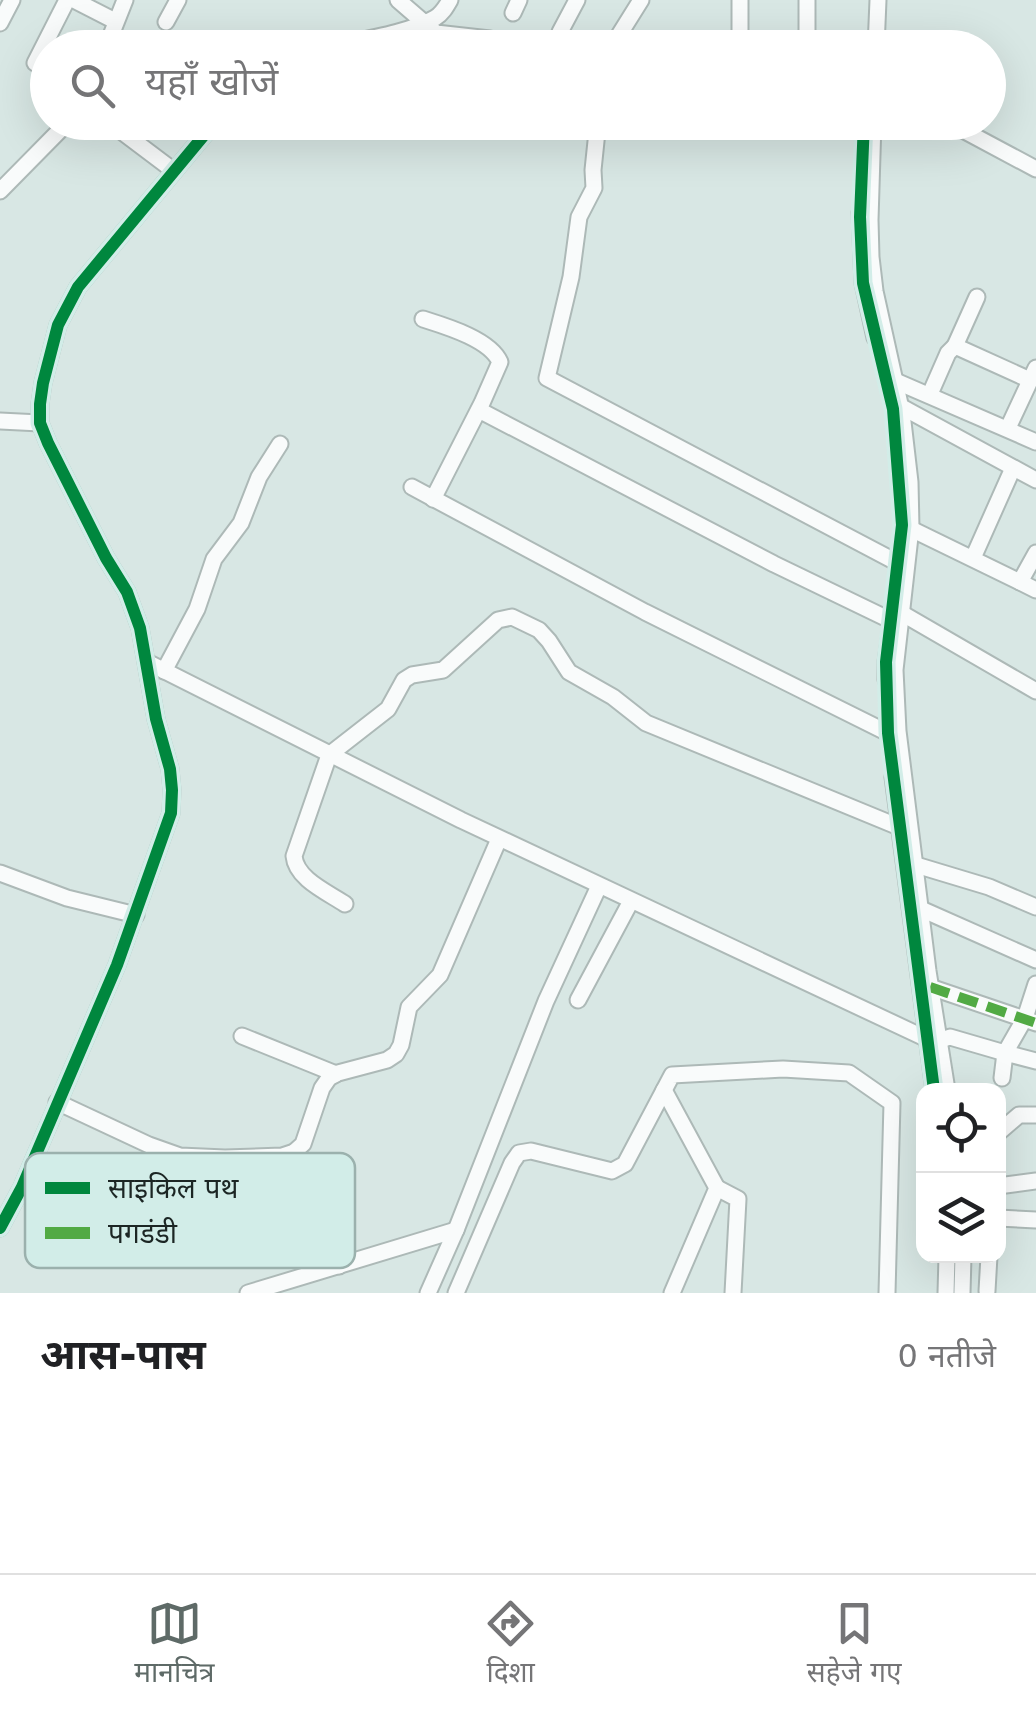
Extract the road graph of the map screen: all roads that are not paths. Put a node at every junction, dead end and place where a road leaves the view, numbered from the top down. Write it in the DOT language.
graph roads {
  1 [pos="12,0"];
  2 [pos="70,0"];
  3 [pos="125,0"];
  4 [pos="178,0"];
  5 [pos="398,0"];
  6 [pos="450,0"];
  7 [pos="576,0"];
  8 [pos="641,0"];
  9 [pos="740,0"];
  10 [pos="807,0"];
  11 [pos="869,0"];
  12 [pos="878,0"];
  13 [pos="0,22"];
  14 [pos="115,22"];
  15 [pos="166,22"];
  16 [pos="424,22"];
  17 [pos="53,30"];
  18 [pos="112,30"];
  19 [pos="399,30"];
  20 [pos="434,30"];
  21 [pos="561,30"];
  22 [pos="622,30"];
  23 [pos="740,30"];
  24 [pos="807,30"];
  25 [pos="868,30"];
  26 [pos="877,30"];
  27 [pos="50,140"];
  28 [pos="132,140"];
  29 [pos="200,140"];
  30 [pos="596,140"];
  31 [pos="863,140"];
  32 [pos="873,140"];
  33 [pos="987,140"];
  34 [pos="1034,162"];
  35 [pos="174,172"];
  36 [pos="0,191"];
  37 [pos="977,297"];
  38 [pos="423,318"];
  39 [pos="954,346"];
  40 [pos="1033,374"];
  41 [pos="894,380"];
  42 [pos="930,394"];
  43 [pos="900,406"];
  44 [pos="478,410"];
  45 [pos="0,421"];
  46 [pos="40,422"];
  47 [pos="1008,428"];
  48 [pos="1036,442"];
  49 [pos="280,444"];
  50 [pos="1012,468"];
  51 [pos="1036,480"];
  52 [pos="412,487"];
  53 [pos="433,499"];
  54 [pos="906,526"];
  55 [pos="1036,553"];
  56 [pos="973,558"];
  57 [pos="898,564"];
  58 [pos="1020,582"];
  59 [pos="1036,590"];
  60 [pos="898,617"];
  61 [pos="147,662"];
  62 [pos="164,671"];
  63 [pos="1036,691"];
  64 [pos="888,733"];
  65 [pos="329,755"];
  66 [pos="899,827"];
  67 [pos="499,838"];
  68 [pos="916,865"];
  69 [pos="0,874"];
  70 [pos="599,886"];
  71 [pos="631,901"];
  72 [pos="345,904"];
  73 [pos="1036,907"];
  74 [pos="921,908"];
  75 [pos="136,915"];
  76 [pos="1036,960"];
  77 [pos="1036,984"];
  78 [pos="930,987"];
  79 [pos="578,1000"];
  80 [pos="1030,1021"];
  81 [pos="242,1036"];
  82 [pos="932,1040"];
  83 [pos="1005,1052"];
  84 [pos="1036,1060"];
  85 [pos="336,1074"];
  86 [pos="1002,1078"];
  87 [pos="934,1083"];
  88 [pos="944,1083"];
  89 [pos="664,1090"];
  90 [pos="57,1102"];
  91 [pos="1036,1115"];
  92 [pos="1006,1126"];
  93 [pos="294,1152"];
  94 [pos="36,1153"];
  95 [pos="172,1153"];
  96 [pos="291,1153"];
  97 [pos="25,1180"];
  98 [pos="1036,1181"];
  99 [pos="1006,1185"];
  100 [pos="717,1188"];
  101 [pos="2,1218"];
  102 [pos="1006,1218"];
  103 [pos="1036,1220"];
  104 [pos="456,1230"];
  105 [pos="355,1261"];
  106 [pos="947,1263"];
  107 [pos="962,1263"];
  108 [pos="989,1263"];
  109 [pos="333,1268"];
  110 [pos="988,1291"];
  111 [pos="248,1293"];
  112 [pos="428,1293"];
  113 [pos="456,1293"];
  114 [pos="672,1293"];
  115 [pos="733,1293"];
  116 [pos="887,1293"];
  117 [pos="946,1293"];
  118 [pos="962,1293"];
  1 -- 13 [label="street"];
  2 -- 14 [label="street"];
  2 -- 17 [label="street"];
  3 -- 14 [label="street"];
  4 -- 15 [label="street"];
  5 -- 16 [label="street"];
  6 -- 16 [label="street"];
  7 -- 21 [label="street"];
  8 -- 22 [label="street"];
  9 -- 23 [label="street"];
  10 -- 24 [label="street"];
  11 -- 25 [label="street"];
  12 -- 26 [label="street"];
  14 -- 18 [label="street"];
  16 -- 19 [label="street"];
  16 -- 20 [label="street"];
  27 -- 36 [label="street"];
  28 -- 35 [label="street"];
  29 -- 35 [label="street"];
  30 -- 57 [label="street"];
  31 -- 54 [label="street"];
  32 -- 41 [label="street"];
  33 -- 34 [label="street"];
  35 -- 46 [label="street"];
  37 -- 39 [label="street"];
  38 -- 44 [label="street"];
  39 -- 40 [label="street"];
  39 -- 42 [label="street"];
  40 -- 47 [label="street"];
  41 -- 42 [label="street"];
  41 -- 43 [label="street"];
  42 -- 47 [label="street"];
  43 -- 50 [label="street"];
  43 -- 54 [label="street"];
  44 -- 53 [label="street"];
  44 -- 60 [label="street"];
  45 -- 46 [label="street"];
  46 -- 61 [label="street"];
  47 -- 48 [label="street"];
  49 -- 62 [label="street"];
  50 -- 51 [label="street"];
  50 -- 56 [label="street"];
  52 -- 53 [label="street"];
  53 -- 64 [label="street"];
  54 -- 56 [label="street"];
  54 -- 57 [label="street"];
  54 -- 60 [label="street"];
  55 -- 58 [label="street"];
  56 -- 58 [label="street"];
  57 -- 60 [label="street"];
  58 -- 59 [label="street"];
  60 -- 63 [label="street"];
  60 -- 64 [label="street"];
  60 -- 68 [label="street"];
  61 -- 62 [label="street"];
  61 -- 75 [label="street"];
  62 -- 65 [label="street"];
  64 -- 66 [label="street"];
  65 -- 66 [label="street"];
  65 -- 67 [label="street"];
  65 -- 72 [label="street"];
  66 -- 82 [label="street"];
  67 -- 70 [label="street"];
  67 -- 85 [label="street"];
  68 -- 73 [label="street"];
  68 -- 74 [label="street"];
  69 -- 75 [label="street"];
  70 -- 71 [label="street"];
  70 -- 104 [label="street"];
  71 -- 79 [label="street"];
  71 -- 82 [label="street"];
  74 -- 76 [label="street"];
  74 -- 78 [label="street"];
  75 -- 90 [label="street"];
  77 -- 80 [label="street"];
  78 -- 80 [label="street"];
  78 -- 82 [label="street"];
  80 -- 83 [label="street"];
  81 -- 85 [label="street"];
  82 -- 83 [label="street"];
  82 -- 87 [label="street"];
  82 -- 88 [label="street"];
  83 -- 84 [label="street"];
  83 -- 86 [label="street"];
  85 -- 93 [label="street"];
  89 -- 100 [label="street"];
  89 -- 113 [label="street"];
  89 -- 116 [label="street"];
  90 -- 94 [label="street"];
  90 -- 95 [label="street"];
  91 -- 92 [label="street"];
  93 -- 96 [label="street"];
  97 -- 101 [label="street"];
  98 -- 99 [label="street"];
  100 -- 114 [label="street"];
  100 -- 115 [label="street"];
  102 -- 103 [label="street"];
  104 -- 105 [label="street"];
  104 -- 112 [label="street"];
  106 -- 117 [label="street"];
  107 -- 118 [label="street"];
  108 -- 110 [label="street"];
  109 -- 111 [label="street"];
}
